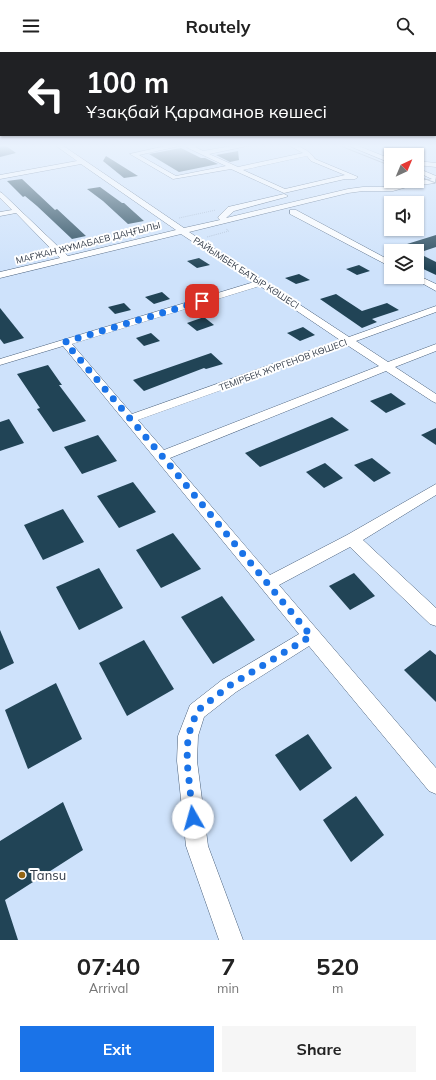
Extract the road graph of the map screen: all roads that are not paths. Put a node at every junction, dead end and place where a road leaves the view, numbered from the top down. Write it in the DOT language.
graph roads {
  1 [pos="118,186"];
  2 [pos="275,186"];
  3 [pos="314,186"];
  4 [pos="315,186"];
  5 [pos="355,186"];
  6 [pos="373,186"];
  7 [pos="396,188"];
  8 [pos="363,189"];
  9 [pos="378,189"];
  10 [pos="348,191"];
  11 [pos="0,194"];
  12 [pos="17,211"];
  13 [pos="293,212"];
  14 [pos="0,214"];
  15 [pos="273,217"];
  16 [pos="254,222"];
  17 [pos="217,223"];
  18 [pos="181,230"];
  19 [pos="66,259"];
  20 [pos="384,260"];
  21 [pos="0,275"];
  22 [pos="424,282"];
  23 [pos="262,283"];
  24 [pos="436,288"];
  25 [pos="436,309"];
  26 [pos="350,341"];
  27 [pos="65,342"];
  28 [pos="436,347"];
  29 [pos="0,362"];
  30 [pos="387,366"];
  31 [pos="436,399"];
  32 [pos="130,419"];
  33 [pos="162,456"];
  34 [pos="436,489"];
  35 [pos="352,539"];
  36 [pos="268,584"];
  37 [pos="436,619"];
  38 [pos="311,636"];
  39 [pos="436,784"];
  40 [pos="231,940"];
  1 -- 18 [label="street, РАЙЫМБЕК БАТЫР КӨШЕСІ"];
  2 -- 3 [label="street"];
  4 -- 17 [label="street"];
  5 -- 8 [label="street"];
  6 -- 9 [label="street"];
  7 -- 9 [label="street"];
  8 -- 9 [label="street"];
  8 -- 10 [label="street"];
  10 -- 13 [label="street"];
  10 -- 17 [label="street"];
  11 -- 12 [label="street"];
  12 -- 14 [label="street"];
  12 -- 19 [label="street"];
  13 -- 15 [label="street"];
  13 -- 20 [label="street"];
  16 -- 17 [label="street"];
  17 -- 18 [label="street, МАҒЖАН ЖҰМАБАЕВ ДАҢҒЫЛЫ"];
  18 -- 19 [label="street, МАҒЖАН ЖҰМАБАЕВ ДАҢҒЫЛЫ"];
  18 -- 23 [label="street, РАЙЫМБЕК БАТЫР КӨШЕСІ"];
  19 -- 21 [label="street, МАҒЖАН ЖҰМАБАЕВ ДАҢҒЫЛЫ"];
  22 -- 24 [label="street"];
  23 -- 26 [label="street, РАЙЫМБЕК БАТЫР КӨШЕСІ"];
  23 -- 27 [label="street"];
  25 -- 26 [label="street, ТЕМІРБЕК ЖҮРГЕНОВ КӨШЕСІ"];
  26 -- 30 [label="street, РАЙЫМБЕК БАТЫР КӨШЕСІ"];
  26 -- 32 [label="street, ТЕМІРБЕК ЖҮРГЕНОВ КӨШЕСІ"];
  27 -- 29 [label="street"];
  27 -- 32 [label="street"];
  28 -- 30 [label="street"];
  30 -- 31 [label="street, РАЙЫМБЕК БАТЫР КӨШЕСІ"];
  30 -- 33 [label="street"];
  32 -- 33 [label="street"];
  33 -- 36 [label="street"];
  34 -- 35 [label="street"];
  35 -- 36 [label="street"];
  35 -- 37 [label="street"];
  36 -- 38 [label="street"];
  38 -- 39 [label="street"];
  38 -- 40 [label="street"];
}
